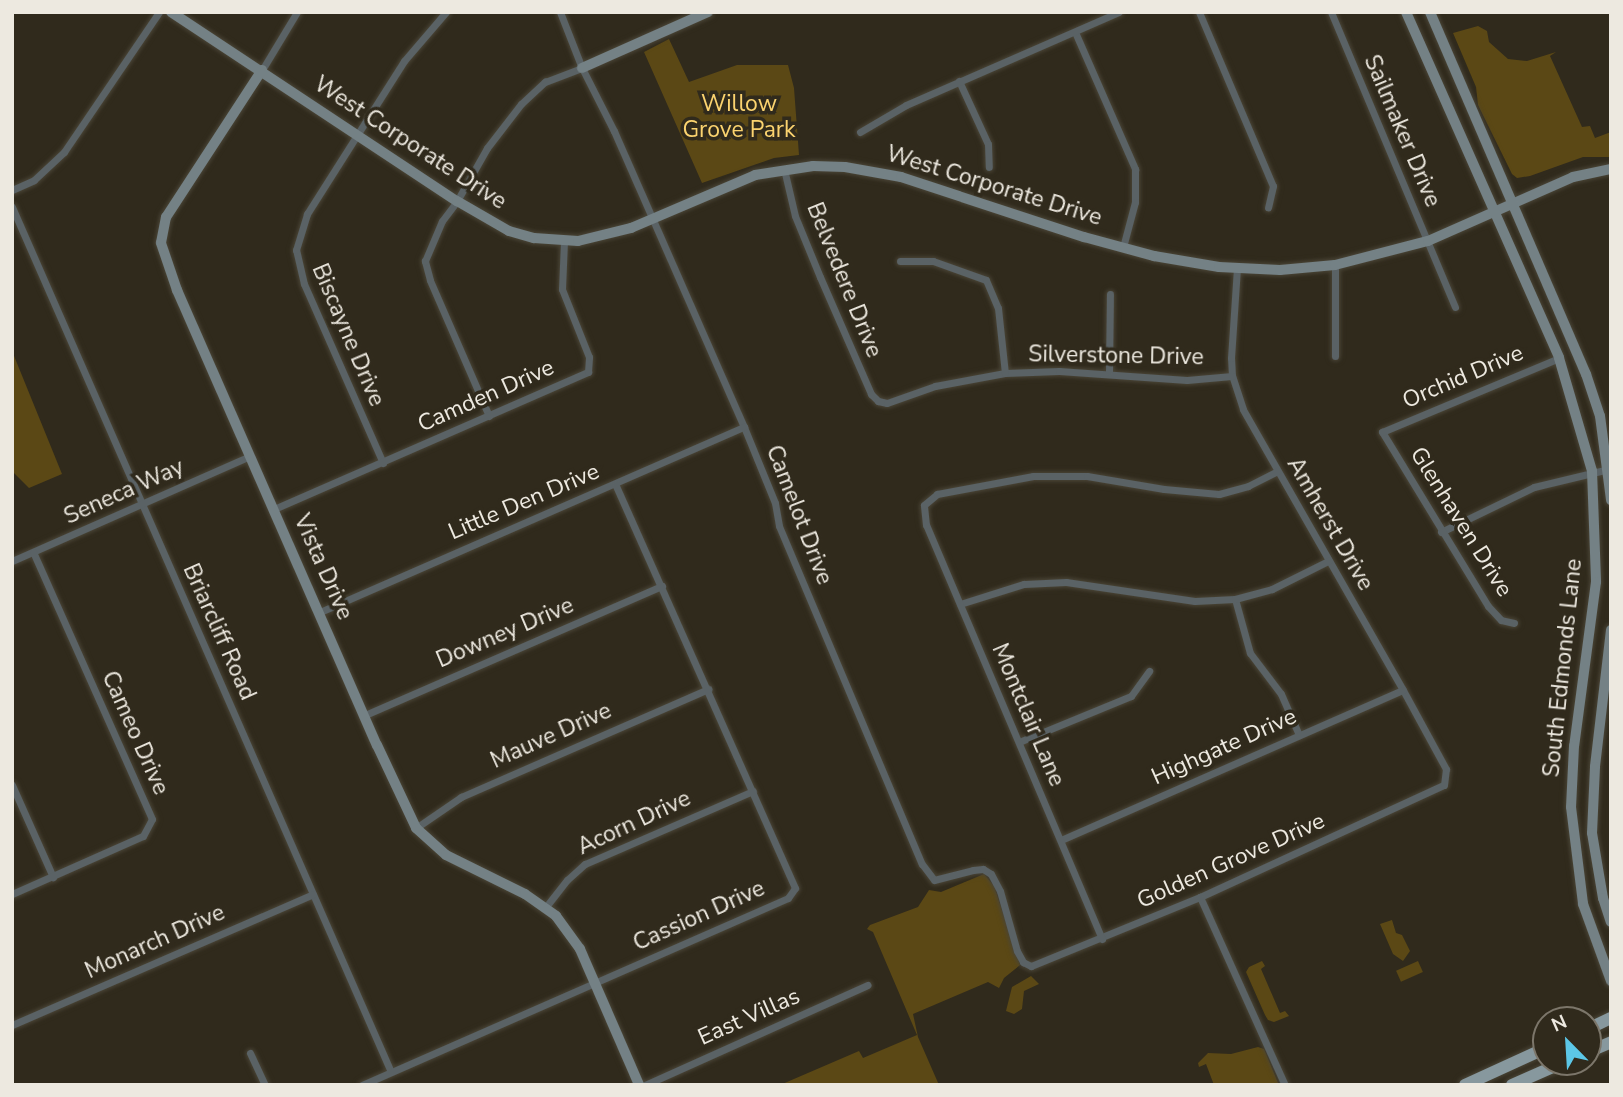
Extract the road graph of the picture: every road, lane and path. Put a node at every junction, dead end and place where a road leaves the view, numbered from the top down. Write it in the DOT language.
graph roads {
  1 [pos="159,12"];
  2 [pos="171,12"];
  3 [pos="298,12"];
  4 [pos="446,12"];
  5 [pos="560,12"];
  6 [pos="708,12"];
  7 [pos="1119,12"];
  8 [pos="1199,12"];
  9 [pos="1331,12"];
  10 [pos="1406,12"];
  11 [pos="1430,12"];
  12 [pos="1438,31"];
  13 [pos="1075,32"];
  14 [pos="1419,40"];
  15 [pos="582,68"];
  16 [pos="262,70"];
  17 [pos="959,82"];
  18 [pos="860,132"];
  19 [pos="359,136"];
  20 [pos="989,167"];
  21 [pos="784,169"];
  22 [pos="1611,169"];
  23 [pos="12,190"];
  24 [pos="457,201"];
  25 [pos="1514,203"];
  26 [pos="12,207"];
  27 [pos="1268,207"];
  28 [pos="1495,212"];
  29 [pos="650,219"];
  30 [pos="564,241"];
  31 [pos="1428,242"];
  32 [pos="1123,247"];
  33 [pos="900,261"];
  34 [pos="1335,265"];
  35 [pos="1237,268"];
  36 [pos="1110,294"];
  37 [pos="1455,307"];
  38 [pos="1335,356"];
  39 [pos="1559,358"];
  40 [pos="1109,372"];
  41 [pos="1005,373"];
  42 [pos="1232,376"];
  43 [pos="878,401"];
  44 [pos="489,416"];
  45 [pos="744,427"];
  46 [pos="1382,432"];
  47 [pos="250,456"];
  48 [pos="383,463"];
  49 [pos="1609,469"];
  50 [pos="1277,471"];
  51 [pos="1592,471"];
  52 [pos="615,484"];
  53 [pos="1611,500"];
  54 [pos="143,505"];
  55 [pos="274,509"];
  56 [pos="1441,532"];
  57 [pos="33,552"];
  58 [pos="12,561"];
  59 [pos="1328,561"];
  60 [pos="662,586"];
  61 [pos="1236,599"];
  62 [pos="960,604"];
  63 [pos="320,612"];
  64 [pos="1514,624"];
  65 [pos="1611,630"];
  66 [pos="1586,665"];
  67 [pos="1606,669"];
  68 [pos="1149,671"];
  69 [pos="708,689"];
  70 [pos="1403,690"];
  71 [pos="365,715"];
  72 [pos="1299,735"];
  73 [pos="1019,742"];
  74 [pos="12,785"];
  75 [pos="1444,785"];
  76 [pos="753,791"];
  77 [pos="416,828"];
  78 [pos="1592,833"];
  79 [pos="1573,834"];
  80 [pos="1061,840"];
  81 [pos="53,877"];
  82 [pos="12,894"];
  83 [pos="313,894"];
  84 [pos="1200,897"];
  85 [pos="545,908"];
  86 [pos="1611,922"];
  87 [pos="1102,939"];
  88 [pos="1031,966"];
  89 [pos="1611,981"];
  90 [pos="595,983"];
  91 [pos="868,985"];
  92 [pos="12,1025"];
  93 [pos="250,1053"];
  94 [pos="1532,1054"];
  95 [pos="391,1072"];
  96 [pos="1532,1076"];
  97 [pos="265,1085"];
  98 [pos="362,1085"];
  99 [pos="639,1085"];
  100 [pos="645,1085"];
  101 [pos="1285,1085"];
  102 [pos="1465,1085"];
  103 [pos="1512,1085"];
  1 -- 23 [label="street"];
  2 -- 16 [label="street, West Corporate Drive"];
  3 -- 16 [label="street, Vista Drive"];
  4 -- 19 [label="street, Biscayne Drive"];
  5 -- 15 [label="street, Camelot Drive"];
  6 -- 15 [label="street"];
  7 -- 13 [label="street"];
  8 -- 27 [label="street"];
  9 -- 31 [label="street, Sailmaker Drive"];
  10 -- 14 [label="street, South Edmonds Lane"];
  11 -- 12 [label="street"];
  12 -- 14 [label="street"];
  12 -- 25 [label="street"];
  13 -- 17 [label="street"];
  13 -- 32 [label="street"];
  14 -- 28 [label="street, South Edmonds Lane"];
  15 -- 24 [label="street"];
  15 -- 29 [label="street, Camelot Drive"];
  16 -- 19 [label="street, West Corporate Drive"];
  16 -- 47 [label="street, Vista Drive"];
  17 -- 18 [label="street"];
  17 -- 20 [label="street"];
  19 -- 24 [label="street, West Corporate Drive"];
  19 -- 48 [label="street, Biscayne Drive"];
  21 -- 29 [label="street, West Corporate Drive"];
  21 -- 32 [label="street, West Corporate Drive"];
  21 -- 43 [label="street, Belvedere Drive"];
  22 -- 25 [label="street, West Corporate Drive"];
  24 -- 30 [label="street, West Corporate Drive"];
  24 -- 44 [label="street"];
  25 -- 28 [label="street, West Corporate Drive"];
  25 -- 49 [label="street"];
  26 -- 54 [label="street, Briarcliff Road"];
  28 -- 31 [label="street, West Corporate Drive"];
  28 -- 39 [label="street, South Edmonds Lane"];
  29 -- 30 [label="street, West Corporate Drive"];
  29 -- 45 [label="street, Camelot Drive"];
  30 -- 44 [label="street, Camden Drive"];
  31 -- 34 [label="street, West Corporate Drive"];
  31 -- 37 [label="street, Sailmaker Drive"];
  32 -- 35 [label="street, West Corporate Drive"];
  33 -- 41 [label="street"];
  34 -- 35 [label="street, West Corporate Drive"];
  34 -- 38 [label="street"];
  35 -- 42 [label="street, Amherst Drive"];
  36 -- 40 [label="street"];
  39 -- 46 [label="street, Orchid Drive"];
  39 -- 51 [label="street, South Edmonds Lane"];
  40 -- 41 [label="street, Silverstone Drive"];
  40 -- 42 [label="street, Silverstone Drive"];
  41 -- 43 [label="street, Silverstone Drive"];
  42 -- 50 [label="street, Amherst Drive"];
  44 -- 48 [label="street, Camden Drive"];
  45 -- 52 [label="street, Little Den Drive"];
  45 -- 88 [label="street, Camelot Drive"];
  46 -- 56 [label="street, Glenhaven Drive"];
  47 -- 54 [label="street, Seneca Way"];
  47 -- 55 [label="street, Vista Drive"];
  48 -- 55 [label="street, Camden Drive"];
  49 -- 51 [label="street"];
  49 -- 53 [label="street"];
  50 -- 59 [label="street, Amherst Drive"];
  50 -- 62 [label="street, Montclair Lane"];
  51 -- 56 [label="street"];
  51 -- 66 [label="street, South Edmonds Lane"];
  52 -- 60 [label="street, Cassion Drive"];
  52 -- 63 [label="street, Little Den Drive"];
  54 -- 57 [label="street, Seneca Way"];
  54 -- 83 [label="street, Briarcliff Road"];
  55 -- 63 [label="street, Vista Drive"];
  56 -- 64 [label="street, Glenhaven Drive"];
  57 -- 58 [label="street, Seneca Way"];
  57 -- 81 [label="street, Cameo Drive"];
  59 -- 61 [label="street"];
  59 -- 70 [label="street, Amherst Drive"];
  60 -- 69 [label="street, Cassion Drive"];
  60 -- 71 [label="street, Downey Drive"];
  61 -- 62 [label="street"];
  61 -- 72 [label="street"];
  62 -- 73 [label="street, Montclair Lane"];
  63 -- 71 [label="street, Vista Drive"];
  65 -- 67 [label="street, South Edmonds Lane"];
  66 -- 67 [label="street"];
  66 -- 79 [label="street, South Edmonds Lane"];
  67 -- 78 [label="street, South Edmonds Lane"];
  68 -- 73 [label="street"];
  69 -- 76 [label="street, Cassion Drive"];
  69 -- 77 [label="street, Mauve Drive"];
  70 -- 72 [label="street, Highgate Drive"];
  70 -- 75 [label="street, Amherst Drive"];
  71 -- 77 [label="street, Vista Drive"];
  72 -- 80 [label="street, Highgate Drive"];
  73 -- 80 [label="street, Montclair Lane"];
  74 -- 81 [label="street"];
  75 -- 84 [label="street, Golden Grove Drive"];
  76 -- 85 [label="street, Acorn Drive"];
  76 -- 90 [label="street, Cassion Drive"];
  77 -- 85 [label="street, Vista Drive"];
  78 -- 79 [label="street"];
  78 -- 86 [label="street, South Edmonds Lane"];
  79 -- 89 [label="street, South Edmonds Lane"];
  80 -- 87 [label="street, Montclair Lane"];
  81 -- 82 [label="street, Cameo Drive"];
  83 -- 92 [label="street, Monarch Drive"];
  83 -- 95 [label="street, Briarcliff Road"];
  84 -- 87 [label="street, Golden Grove Drive"];
  84 -- 101 [label="street"];
  85 -- 90 [label="street, Vista Drive"];
  87 -- 88 [label="street, Golden Grove Drive"];
  90 -- 95 [label="street, Cassion Drive"];
  90 -- 99 [label="street, Vista Drive"];
  91 -- 100 [label="street, East Villas"];
  93 -- 97 [label="street"];
  94 -- 102 [label="main road"];
  95 -- 98 [label="street, Cassion Drive"];
  96 -- 103 [label="main road"];
}
